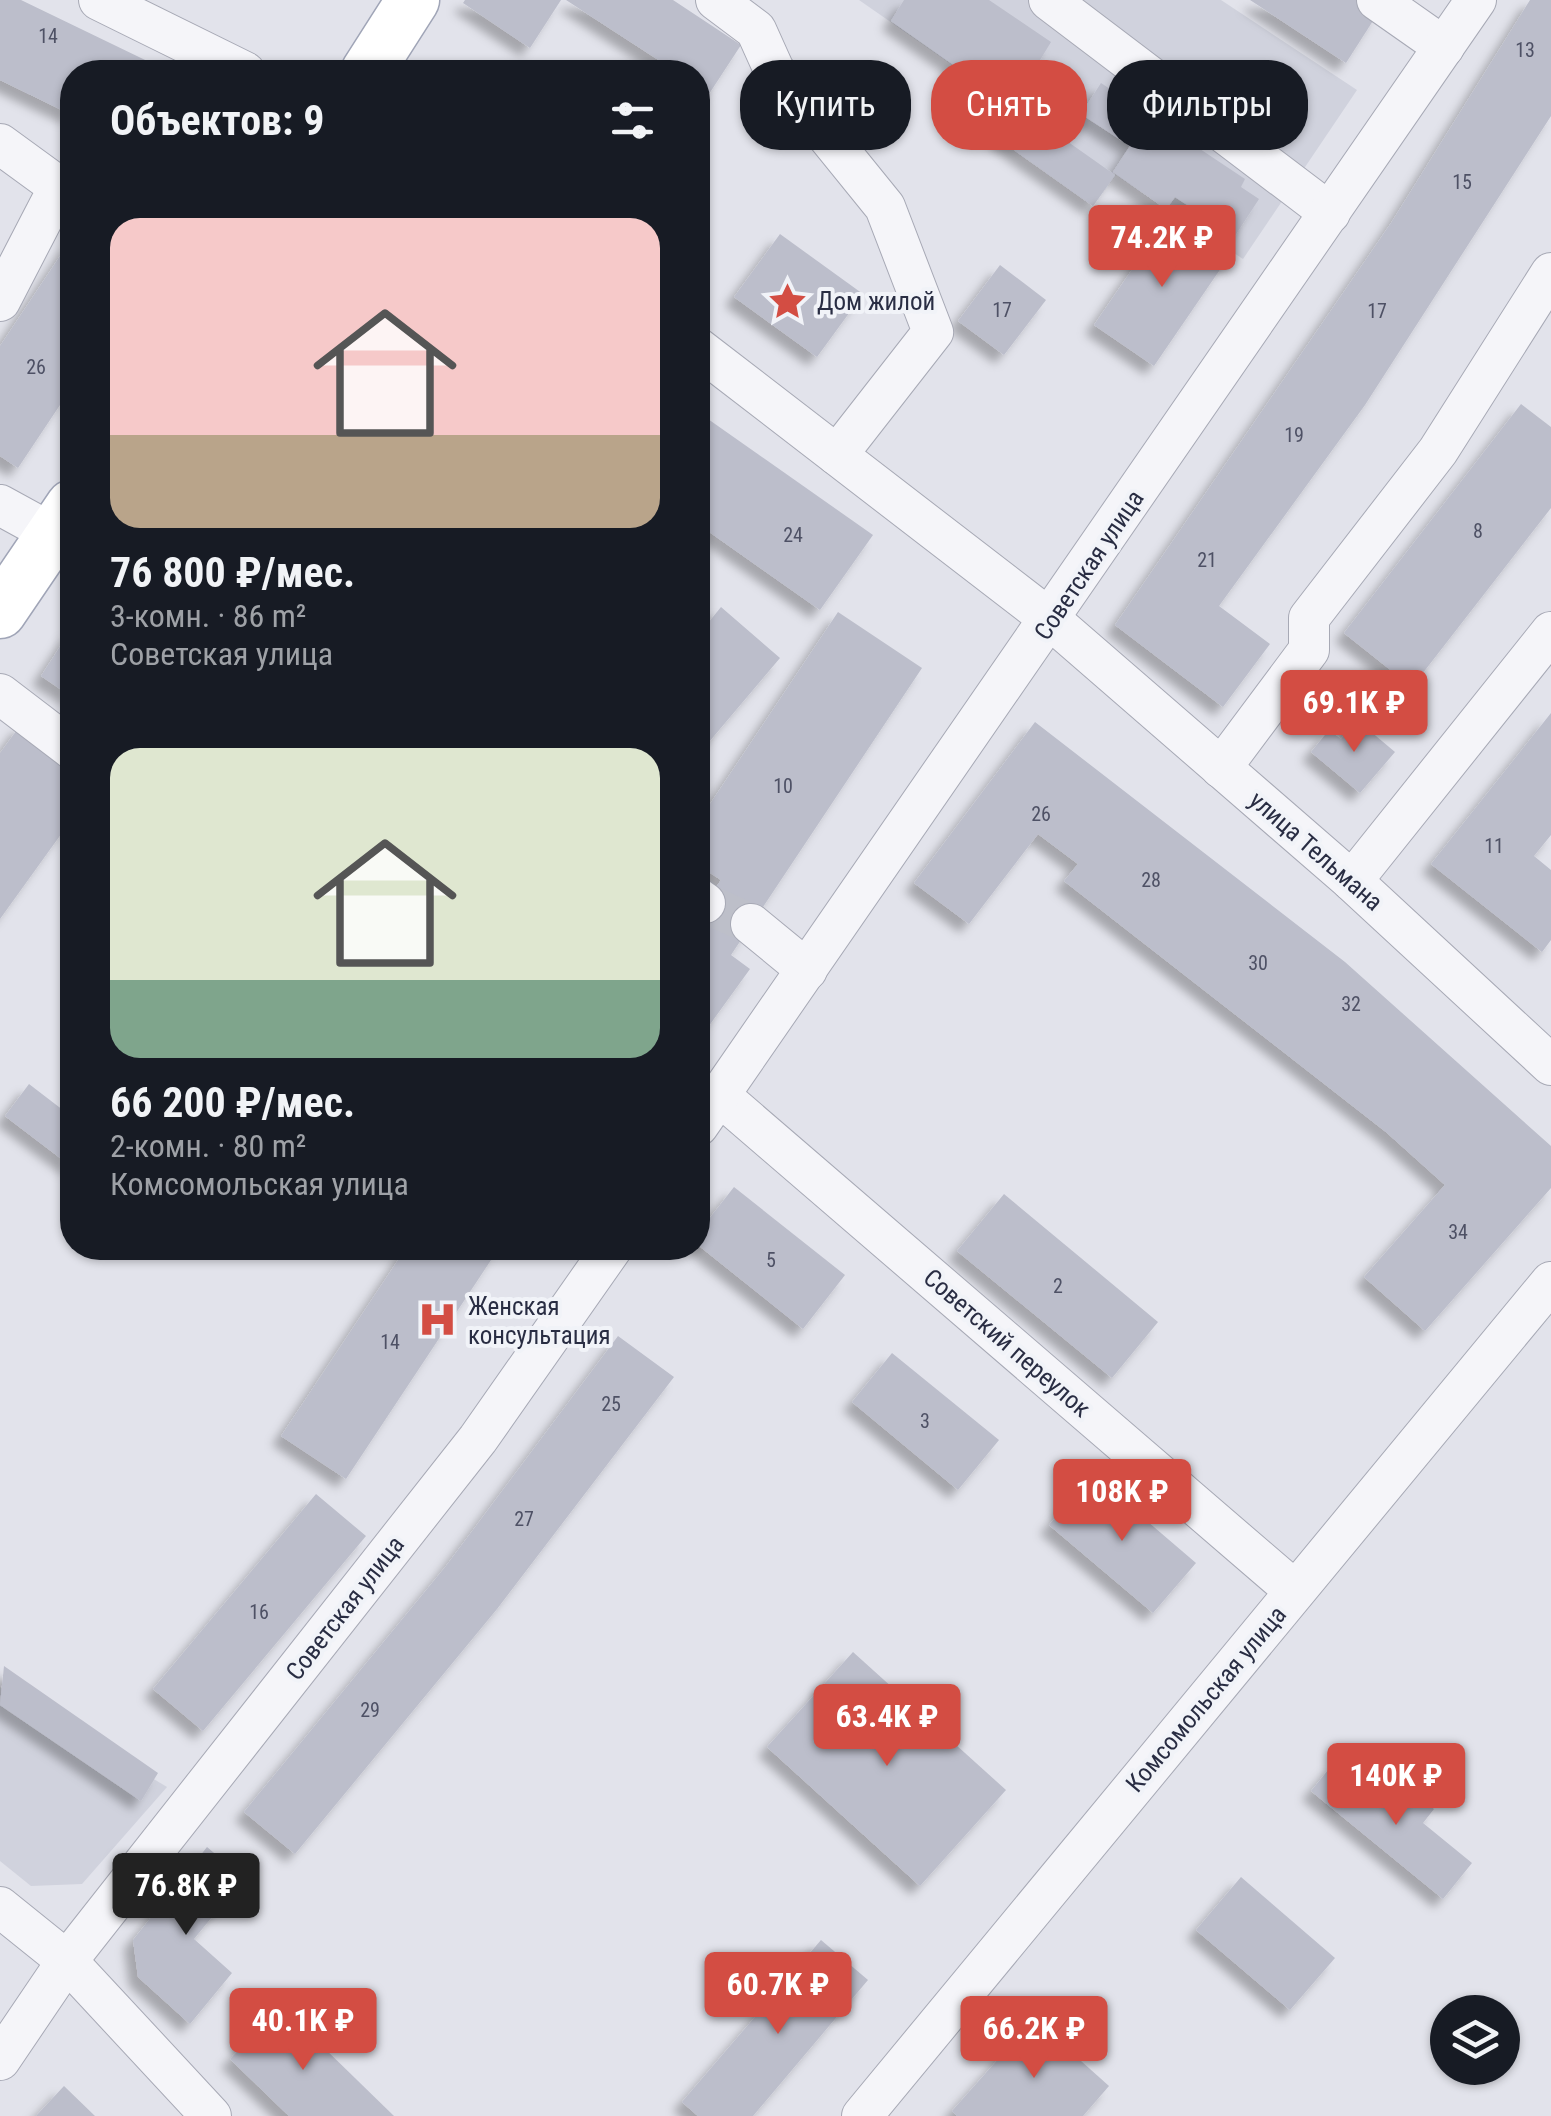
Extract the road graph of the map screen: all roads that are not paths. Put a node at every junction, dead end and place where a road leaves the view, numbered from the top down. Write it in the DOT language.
graph roads {
  1 [pos="100,0"];
  2 [pos="413,0"];
  3 [pos="716,0"];
  4 [pos="1050,0"];
  5 [pos="1378,0"];
  6 [pos="1476,0"];
  7 [pos="1444,47"];
  8 [pos="221,60"];
  9 [pos="374,60"];
  10 [pos="0,144"];
  11 [pos="1330,213"];
  12 [pos="1551,273"];
  13 [pos="0,301"];
  14 [pos="710,357"];
  15 [pos="837,455"];
  16 [pos="0,505"];
  17 [pos="60,519"];
  18 [pos="60,524"];
  19 [pos="0,612"];
  20 [pos="1051,620"];
  21 [pos="1551,632"];
  22 [pos="0,694"];
  23 [pos="60,740"];
  24 [pos="1221,768"];
  25 [pos="1352,881"];
  26 [pos="751,924"];
  27 [pos="807,970"];
  28 [pos="1551,1066"];
  29 [pos="710,1107"];
  30 [pos="710,1112"];
  31 [pos="604,1260"];
  32 [pos="1551,1282"];
  33 [pos="1296,1592"];
  34 [pos="0,1907"];
  35 [pos="67,1961"];
  36 [pos="0,2060"];
  37 [pos="211,2116"];
  38 [pos="862,2116"];
  1 -- 8 [label="street"];
  2 -- 9 [label="main road"];
  3 -- 15 [label="street"];
  4 -- 11 [label="street"];
  5 -- 7 [label="street"];
  6 -- 7 [label="street, Советская улица"];
  7 -- 11 [label="street, Советская улица"];
  10 -- 13 [label="street"];
  11 -- 20 [label="street, Советская улица"];
  12 -- 24 [label="street"];
  14 -- 15 [label="street, улица Тельмана"];
  15 -- 20 [label="street, улица Тельмана"];
  16 -- 17 [label="street"];
  18 -- 19 [label="main road"];
  20 -- 24 [label="street, улица Тельмана"];
  20 -- 27 [label="street, Советская улица"];
  21 -- 25 [label="street"];
  22 -- 23 [label="street"];
  24 -- 25 [label="street, улица Тельмана"];
  25 -- 28 [label="street, улица Тельмана"];
  26 -- 27 [label="street"];
  27 -- 29 [label="street, Советская улица"];
  30 -- 33 [label="street, Советский переулок"];
  31 -- 35 [label="street, Советская улица"];
  32 -- 33 [label="street, Комсомольская улица"];
  33 -- 38 [label="street, Комсомольская улица"];
  34 -- 35 [label="street"];
  35 -- 36 [label="street, Советская улица"];
  35 -- 37 [label="street"];
}
